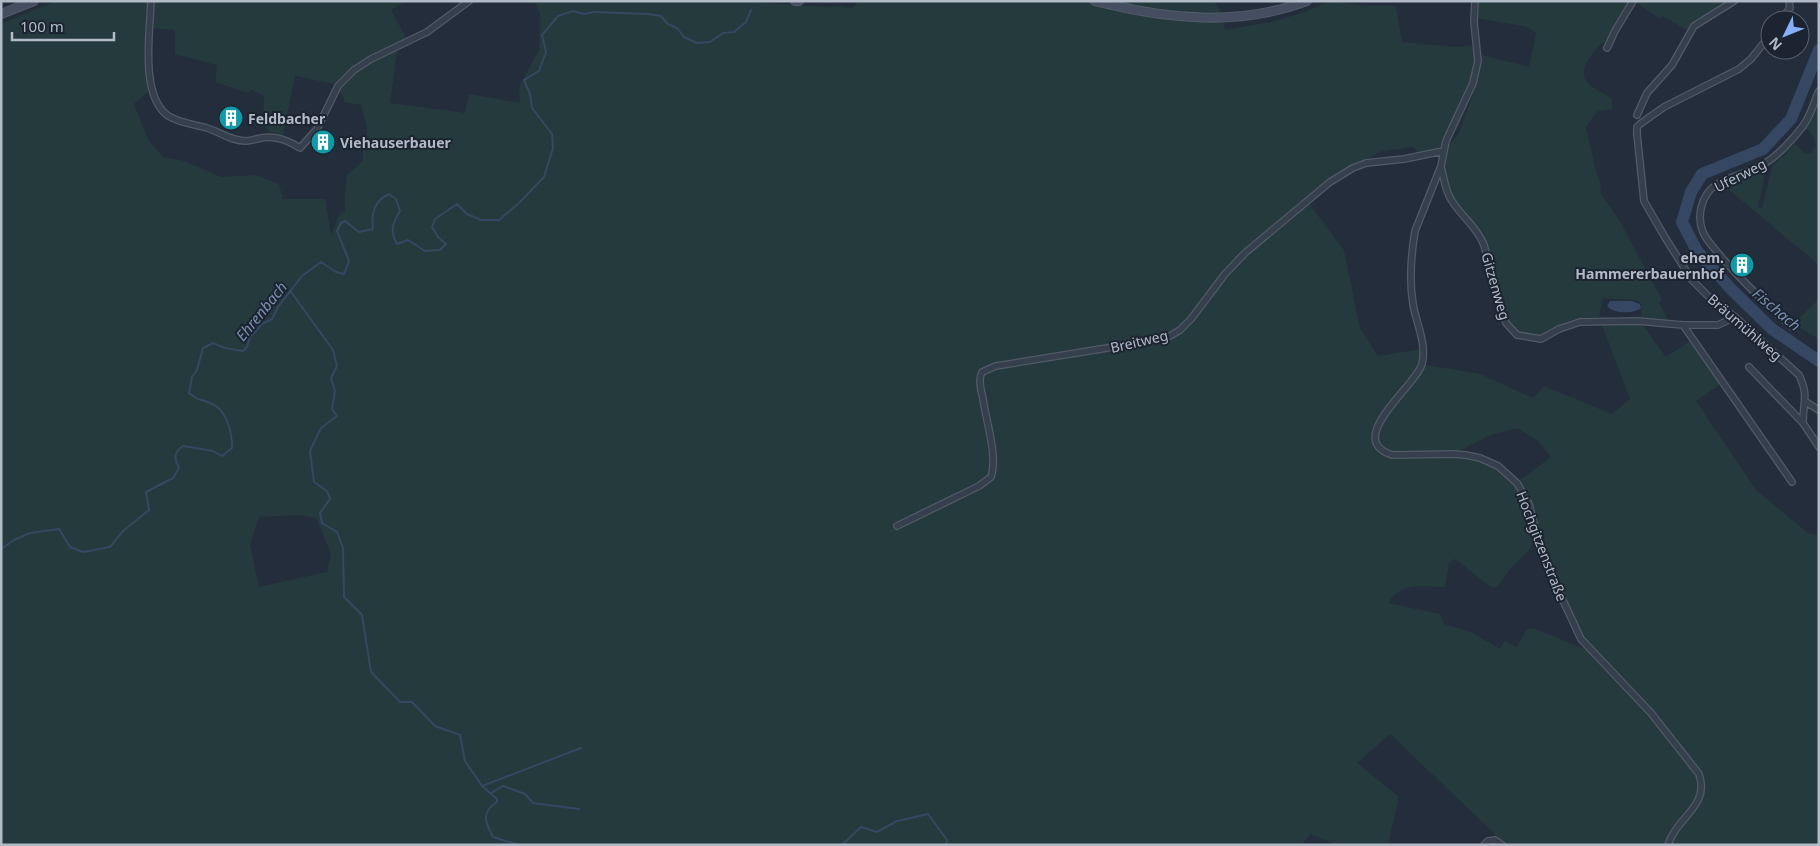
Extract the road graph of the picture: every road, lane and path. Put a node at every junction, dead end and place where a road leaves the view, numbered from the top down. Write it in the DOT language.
graph roads {
  1 [pos="34,1"];
  2 [pos="151,1"];
  3 [pos="469,1"];
  4 [pos="795,1"];
  5 [pos="799,1"];
  6 [pos="1096,1"];
  7 [pos="1307,1"];
  8 [pos="1475,1"];
  9 [pos="1634,1"];
  10 [pos="1734,1"];
  11 [pos="1,14"];
  12 [pos="1607,48"];
  13 [pos="1760,48"];
  14 [pos="1819,90"];
  15 [pos="1637,115"];
  16 [pos="1443,150"];
  17 [pos="1441,166"];
  18 [pos="1735,317"];
  19 [pos="1683,325"];
  20 [pos="1792,327"];
  21 [pos="1749,367"];
  22 [pos="1806,402"];
  23 [pos="1819,410"];
  24 [pos="1803,423"];
  25 [pos="1819,447"];
  26 [pos="1792,482"];
  27 [pos="897,526"];
  28 [pos="1484,845"];
  29 [pos="1502,845"];
  30 [pos="1668,845"];
  1 -- 11 [label="main road"];
  2 -- 3 [label="street"];
  4 -- 5 [label="main road"];
  6 -- 7 [label="main road"];
  8 -- 16 [label="street, Hochgitzenstraße"];
  9 -- 12 [label="street"];
  10 -- 15 [label="street"];
  13 -- 18 [label="street, Bräumühlweg"];
  14 -- 20 [label="street, Uferweg"];
  16 -- 17 [label="street, Hochgitzenstraße"];
  16 -- 27 [label="street, Breitweg"];
  17 -- 19 [label="street, Gitzenweg"];
  17 -- 30 [label="street, Hochgitzenstraße"];
  18 -- 19 [label="street, Gitzenweg"];
  18 -- 22 [label="street, Bräumühlweg"];
  19 -- 26 [label="street"];
  21 -- 24 [label="street"];
  22 -- 23 [label="street"];
  22 -- 24 [label="street, Bräumühlweg"];
  24 -- 25 [label="street"];
  28 -- 29 [label="street"];
}
